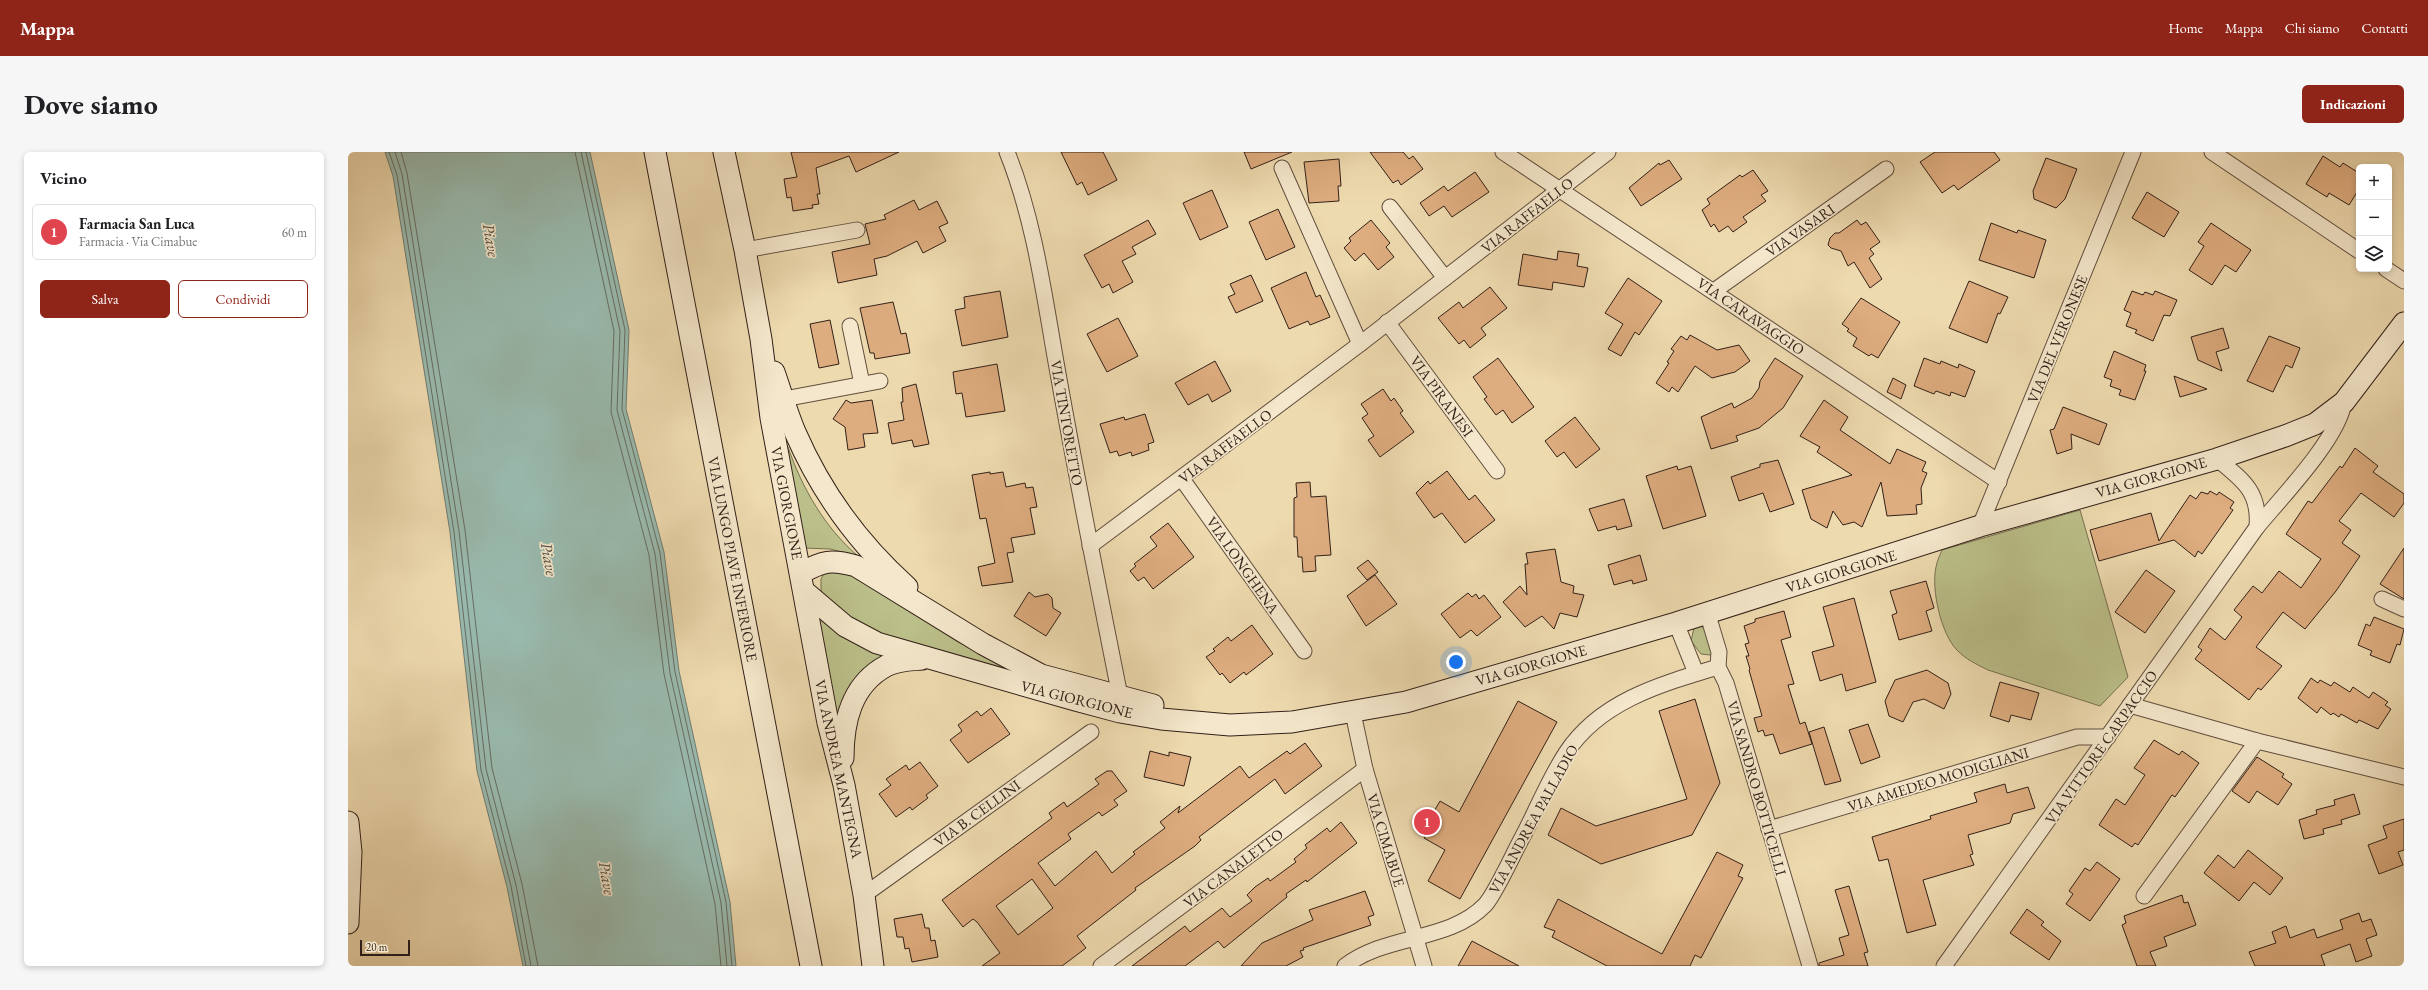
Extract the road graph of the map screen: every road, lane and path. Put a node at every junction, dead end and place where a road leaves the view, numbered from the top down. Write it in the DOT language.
graph roads {
  1 [pos="655,152"];
  2 [pos="724,152"];
  3 [pos="1007,152"];
  4 [pos="1503,152"];
  5 [pos="1608,152"];
  6 [pos="2133,152"];
  7 [pos="2212,152"];
  8 [pos="1282,168"];
  9 [pos="1886,169"];
  10 [pos="1559,190"];
  11 [pos="1390,207"];
  12 [pos="857,230"];
  13 [pos="2356,249"];
  14 [pos="745,250"];
  15 [pos="2390,272"];
  16 [pos="1445,278"];
  17 [pos="2404,281"];
  18 [pos="1714,291"];
  19 [pos="1387,322"];
  20 [pos="2404,323"];
  21 [pos="850,326"];
  22 [pos="761,339"];
  23 [pos="1360,344"];
  24 [pos="880,381"];
  25 [pos="862,384"];
  26 [pos="784,399"];
  27 [pos="2344,402"];
  28 [pos="2217,459"];
  29 [pos="1497,471"];
  30 [pos="1182,479"];
  31 [pos="1999,482"];
  32 [pos="1980,526"];
  33 [pos="2257,527"];
  34 [pos="1090,546"];
  35 [pos="803,583"];
  36 [pos="2382,599"];
  37 [pos="2404,609"];
  38 [pos="1707,612"];
  39 [pos="949,622"];
  40 [pos="1676,623"];
  41 [pos="1304,651"];
  42 [pos="927,658"];
  43 [pos="1718,667"];
  44 [pos="1696,673"];
  45 [pos="1120,696"];
  46 [pos="2130,705"];
  47 [pos="1353,713"];
  48 [pos="1230,725"];
  49 [pos="1091,732"];
  50 [pos="2108,737"];
  51 [pos="2257,741"];
  52 [pos="1365,769"];
  53 [pos="2402,774"];
  54 [pos="844,785"];
  55 [pos="348,822"];
  56 [pos="1769,829"];
  57 [pos="864,894"];
  58 [pos="2144,896"];
  59 [pos="348,923"];
  60 [pos="1416,937"];
  61 [pos="811,966"];
  62 [pos="874,966"];
  63 [pos="1102,966"];
  64 [pos="1345,966"];
  65 [pos="1424,966"];
  66 [pos="1810,966"];
  67 [pos="1944,966"];
  1 -- 61 [label="main road, VIA LUNGO PIAVE INFERIORE"];
  2 -- 14 [label="main road, VIA GIORGIONE"];
  3 -- 34 [label="street, VIA TINTORETTO"];
  4 -- 10 [label="street, VIA CARAVAGGIO"];
  5 -- 10 [label="street, VIA RAFFAELLO"];
  6 -- 31 [label="street, VIA DEL VERONESE"];
  7 -- 13 [label="street"];
  8 -- 23 [label="street"];
  9 -- 18 [label="street, VIA VASARI"];
  10 -- 16 [label="street, VIA RAFFAELLO"];
  10 -- 18 [label="street, VIA CARAVAGGIO"];
  11 -- 16 [label="street"];
  12 -- 14 [label="street"];
  14 -- 22 [label="main road, VIA GIORGIONE"];
  15 -- 17 [label="street"];
  16 -- 19 [label="street, VIA RAFFAELLO"];
  18 -- 31 [label="street, VIA CARAVAGGIO"];
  19 -- 23 [label="street, VIA RAFFAELLO"];
  19 -- 29 [label="street, VIA PIRANESI"];
  20 -- 27 [label="main road, VIA GIORGIONE"];
  21 -- 25 [label="street"];
  22 -- 26 [label="main road, VIA GIORGIONE"];
  22 -- 35 [label="main road, VIA GIORGIONE"];
  23 -- 30 [label="street, VIA RAFFAELLO"];
  24 -- 25 [label="street"];
  25 -- 26 [label="street"];
  26 -- 39 [label="main road, VIA GIORGIONE"];
  27 -- 28 [label="main road, VIA GIORGIONE"];
  27 -- 33 [label="street, VIA VITTORE CARPACCIO"];
  28 -- 32 [label="main road, VIA GIORGIONE"];
  28 -- 33 [label="street"];
  30 -- 34 [label="street, VIA RAFFAELLO"];
  30 -- 41 [label="street, VIA LONGHENA"];
  31 -- 32 [label="street, VIA DEL VERONESE"];
  32 -- 38 [label="main road, VIA GIORGIONE"];
  33 -- 46 [label="street, VIA VITTORE CARPACCIO"];
  34 -- 45 [label="street, VIA TINTORETTO"];
  35 -- 39 [label="main road, VIA GIORGIONE"];
  35 -- 42 [label="main road, VIA GIORGIONE"];
  35 -- 54 [label="main road, VIA ANDREA MANTEGNA"];
  36 -- 37 [label="street"];
  38 -- 40 [label="main road, VIA GIORGIONE"];
  38 -- 43 [label="street, VIA SANDRO BOTTICELLI"];
  39 -- 45 [label="main road, VIA GIORGIONE"];
  40 -- 44 [label="street"];
  40 -- 47 [label="main road, VIA GIORGIONE"];
  42 -- 48 [label="main road, VIA GIORGIONE"];
  42 -- 54 [label="main road, VIA GIORGIONE"];
  43 -- 44 [label="street, VIA ANDREA PALLADIO"];
  43 -- 56 [label="street, VIA SANDRO BOTTICELLI"];
  44 -- 60 [label="street, VIA ANDREA PALLADIO"];
  45 -- 48 [label="main road, VIA GIORGIONE"];
  46 -- 50 [label="street, VIA VITTORE CARPACCIO"];
  46 -- 51 [label="street"];
  47 -- 48 [label="main road, VIA GIORGIONE"];
  47 -- 52 [label="street, VIA CIMABUE"];
  49 -- 57 [label="street, VIA B. CELLINI"];
  50 -- 56 [label="street, VIA AMEDEO MODIGLIANI"];
  50 -- 67 [label="street, VIA VITTORE CARPACCIO"];
  51 -- 53 [label="street"];
  51 -- 58 [label="street"];
  52 -- 60 [label="street, VIA CIMABUE"];
  52 -- 63 [label="street, VIA CANALETTO"];
  54 -- 57 [label="main road, VIA ANDREA MANTEGNA"];
  55 -- 59 [label="main road"];
  56 -- 66 [label="street, VIA SANDRO BOTTICELLI"];
  57 -- 62 [label="main road, VIA ANDREA MANTEGNA"];
  60 -- 64 [label="street, VIA ANDREA PALLADIO"];
  60 -- 65 [label="street, VIA CIMABUE"];
}
